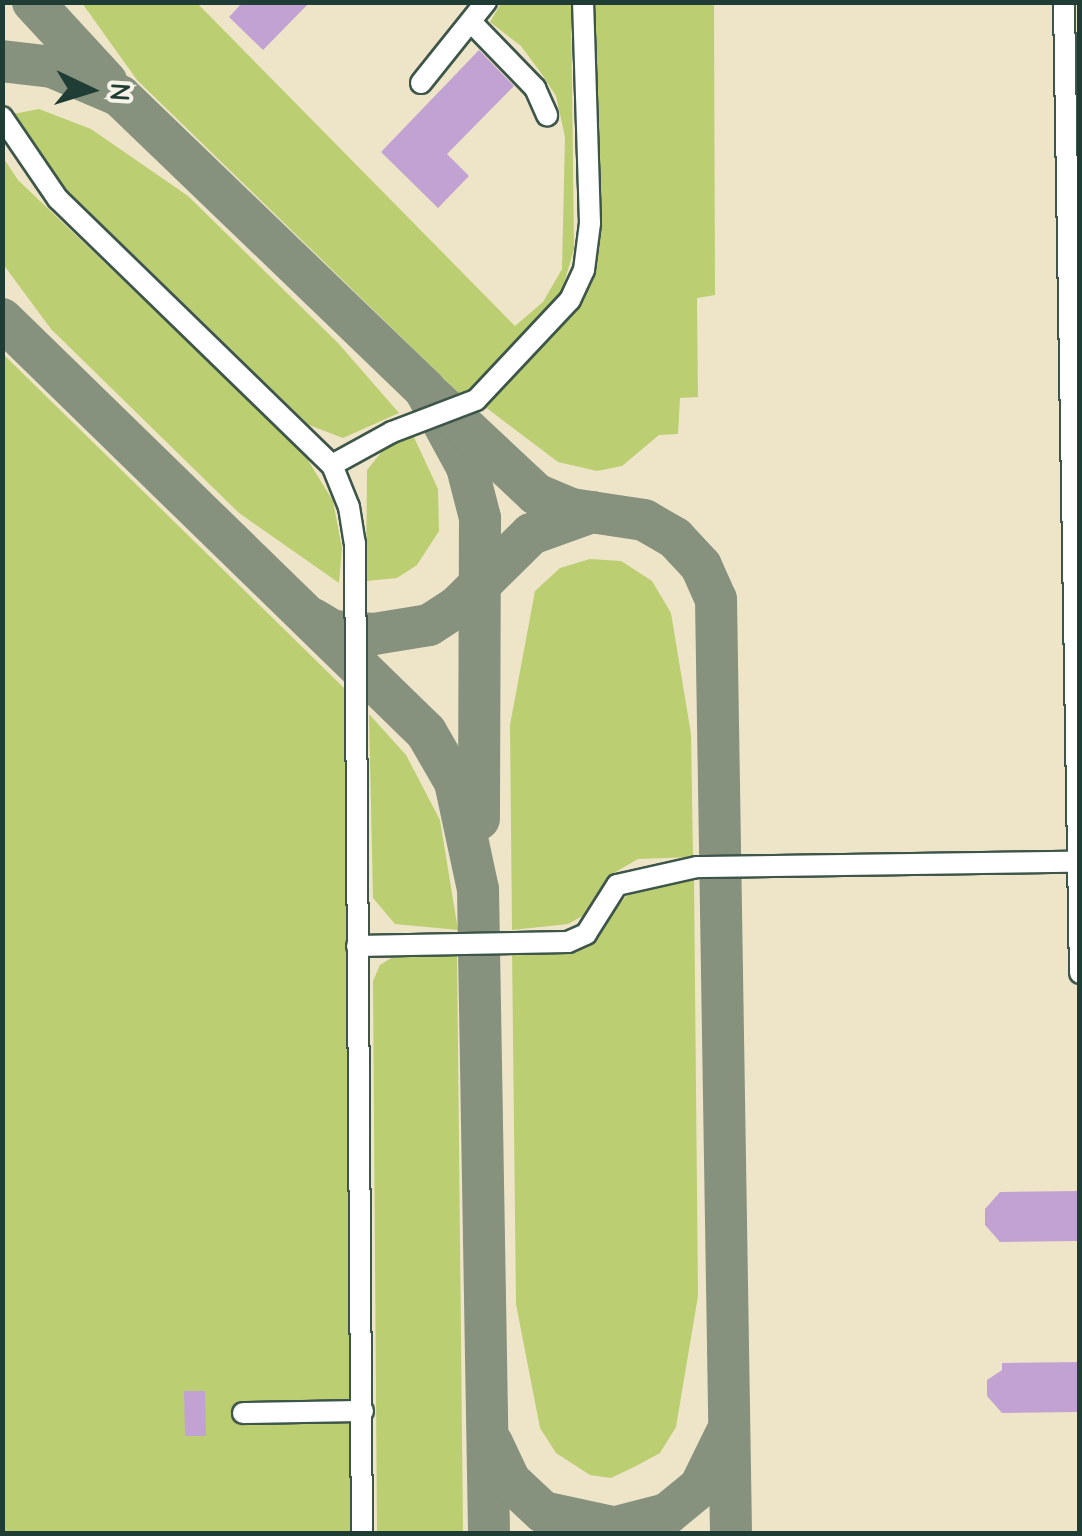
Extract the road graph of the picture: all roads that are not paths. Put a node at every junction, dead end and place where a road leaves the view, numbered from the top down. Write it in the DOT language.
graph roads {
  1 [pos="486,2"];
  2 [pos="583,2"];
  3 [pos="1064,2"];
  4 [pos="474,25"];
  5 [pos="420,83"];
  6 [pos="548,115"];
  7 [pos="2,117"];
  8 [pos="332,466"];
  9 [pos="1077,740"];
  10 [pos="1078,809"];
  11 [pos="1076,862"];
  12 [pos="357,946"];
  13 [pos="1080,974"];
  14 [pos="364,1411"];
  15 [pos="243,1412"];
  16 [pos="362,1534"];
  1 -- 4 [label="lane"];
  2 -- 8 [label="lane"];
  3 -- 9 [label="lane"];
  4 -- 5 [label="lane"];
  4 -- 6 [label="lane"];
  7 -- 8 [label="lane"];
  8 -- 12 [label="lane"];
  9 -- 10 [label="lane"];
  10 -- 11 [label="lane"];
  11 -- 12 [label="lane"];
  11 -- 13 [label="lane"];
  12 -- 14 [label="lane"];
  14 -- 15 [label="lane"];
  14 -- 16 [label="lane"];
}
